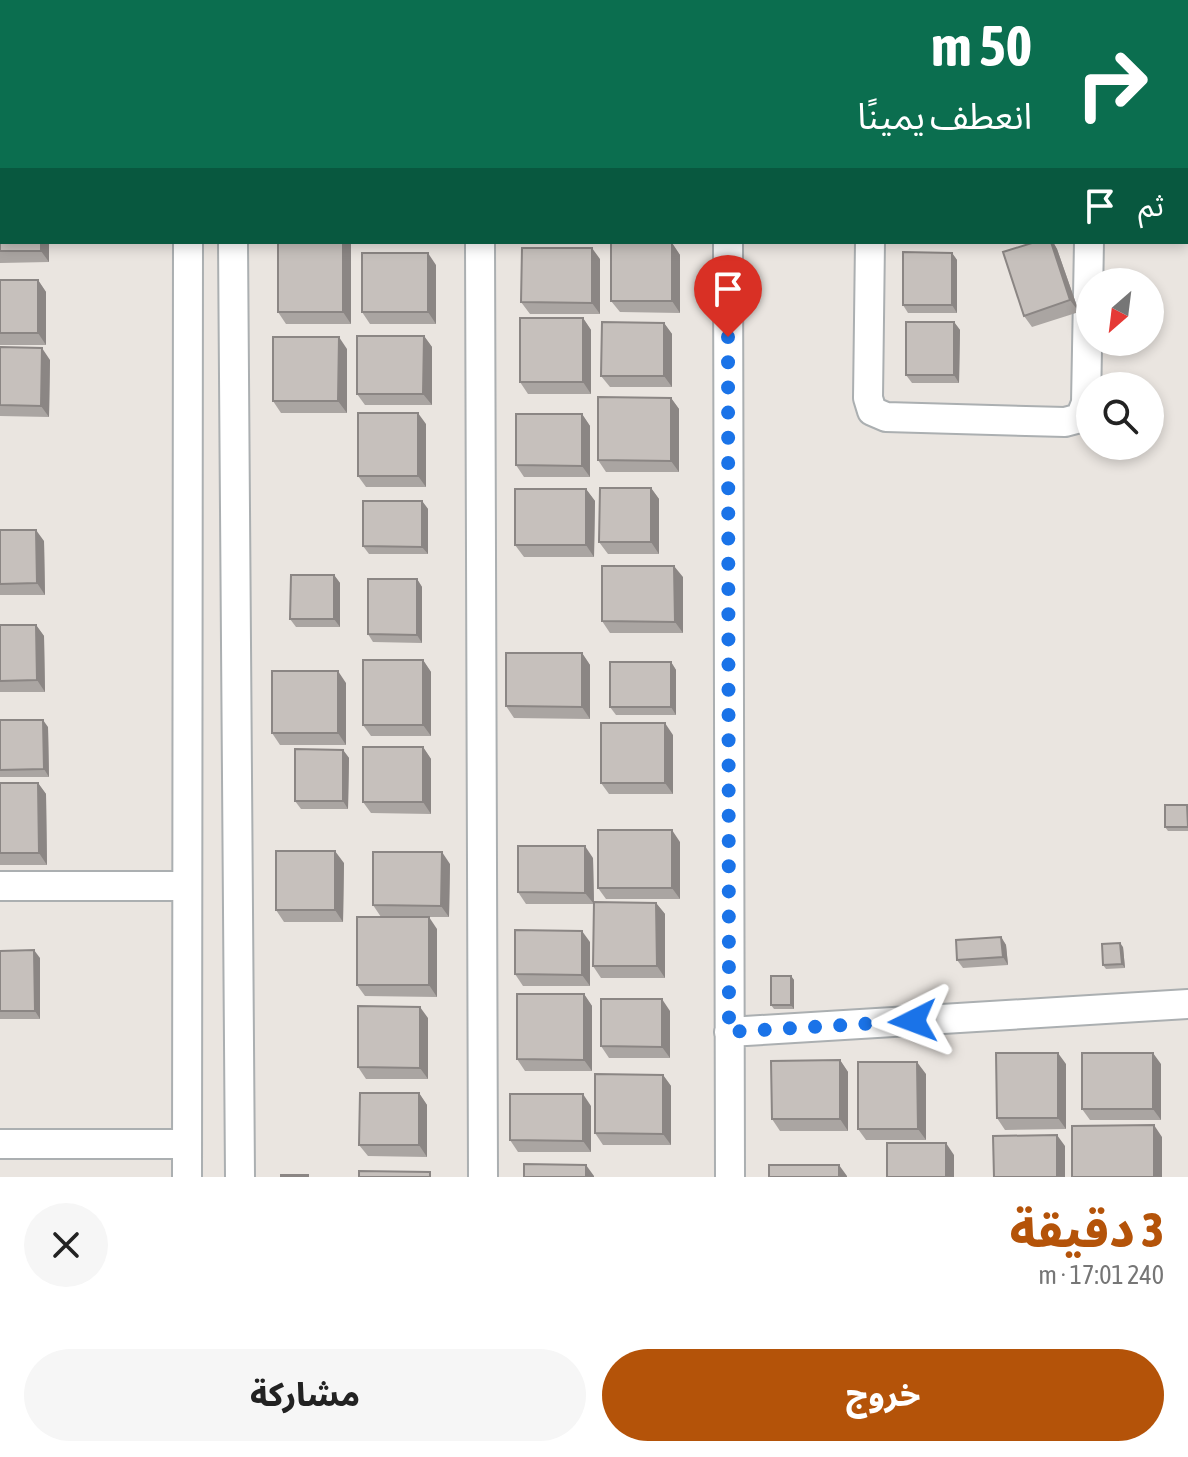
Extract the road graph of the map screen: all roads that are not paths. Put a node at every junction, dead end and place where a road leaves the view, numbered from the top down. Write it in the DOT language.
graph roads {
  1 [pos="188,244"];
  2 [pos="233,244"];
  3 [pos="480,244"];
  4 [pos="728,244"];
  5 [pos="870,244"];
  6 [pos="1089,244"];
  7 [pos="0,886"];
  8 [pos="187,886"];
  9 [pos="1188,1004"];
  10 [pos="729,1032"];
  11 [pos="0,1144"];
  12 [pos="187,1144"];
  13 [pos="187,1177"];
  14 [pos="240,1177"];
  15 [pos="483,1177"];
  16 [pos="730,1177"];
  1 -- 8 [label="street"];
  2 -- 14 [label="street"];
  3 -- 15 [label="street"];
  4 -- 10 [label="street"];
  5 -- 6 [label="street"];
  7 -- 8 [label="street"];
  8 -- 12 [label="street"];
  9 -- 10 [label="street"];
  10 -- 16 [label="street"];
  11 -- 12 [label="street"];
  12 -- 13 [label="street"];
}
